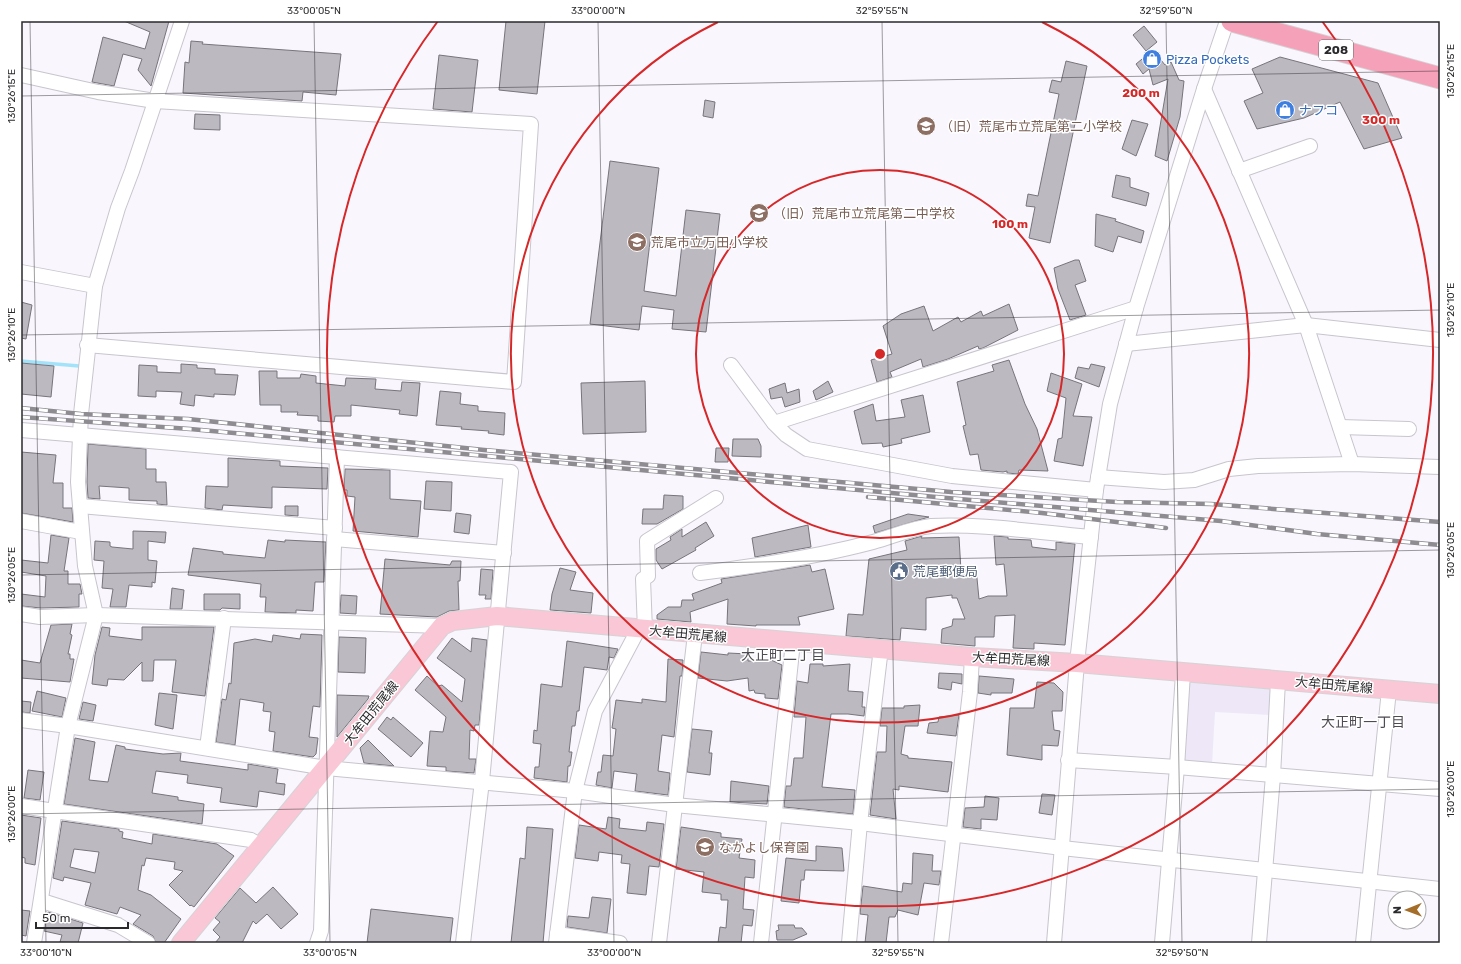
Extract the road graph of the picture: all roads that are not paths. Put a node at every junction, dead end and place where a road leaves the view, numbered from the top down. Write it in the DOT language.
graph roads {
  1 [pos="182,21"];
  2 [pos="1227,21"];
  3 [pos="1232,21"];
  4 [pos="21,75"];
  5 [pos="1440,78"];
  6 [pos="1204,89"];
  7 [pos="155,101"];
  8 [pos="1310,146"];
  9 [pos="1239,171"];
  10 [pos="21,272"];
  11 [pos="94,286"];
  12 [pos="1136,308"];
  13 [pos="1306,325"];
  14 [pos="1440,340"];
  15 [pos="1126,344"];
  16 [pos="87,345"];
  17 [pos="731,365"];
  18 [pos="774,423"];
  19 [pos="1340,427"];
  20 [pos="1409,429"];
  21 [pos="21,430"];
  22 [pos="79,435"];
  23 [pos="337,457"];
  24 [pos="1352,464"];
  25 [pos="1440,467"];
  26 [pos="1097,484"];
  27 [pos="716,498"];
  28 [pos="80,506"];
  29 [pos="21,522"];
  30 [pos="81,532"];
  31 [pos="334,533"];
  32 [pos="1091,537"];
  33 [pos="504,553"];
  34 [pos="700,573"];
  35 [pos="21,614"];
  36 [pos="96,615"];
  37 [pos="497,616"];
  38 [pos="224,618"];
  39 [pos="331,621"];
  40 [pos="442,626"];
  41 [pos="642,630"];
  42 [pos="695,634"];
  43 [pos="793,642"];
  44 [pos="881,648"];
  45 [pos="972,657"];
  46 [pos="1078,663"];
  47 [pos="1183,673"];
  48 [pos="1278,681"];
  49 [pos="1389,690"];
  50 [pos="1440,694"];
  51 [pos="21,720"];
  52 [pos="68,726"];
  53 [pos="207,748"];
  54 [pos="1068,760"];
  55 [pos="1178,767"];
  56 [pos="326,768"];
  57 [pos="1273,776"];
  58 [pos="482,781"];
  59 [pos="1379,783"];
  60 [pos="1440,789"];
  61 [pos="575,791"];
  62 [pos="675,805"];
  63 [pos="21,806"];
  64 [pos="55,811"];
  65 [pos="774,814"];
  66 [pos="860,823"];
  67 [pos="954,835"];
  68 [pos="261,846"];
  69 [pos="1062,848"];
  70 [pos="1170,860"];
  71 [pos="1265,869"];
  72 [pos="1370,881"];
  73 [pos="1440,889"];
  74 [pos="42,901"];
  75 [pos="557,938"];
  76 [pos="34,943"];
  77 [pos="148,943"];
  78 [pos="181,943"];
  79 [pos="317,943"];
  80 [pos="463,943"];
  81 [pos="620,943"];
  82 [pos="659,943"];
  83 [pos="761,943"];
  84 [pos="849,943"];
  85 [pos="941,943"];
  86 [pos="1054,943"];
  87 [pos="1162,943"];
  88 [pos="1259,943"];
  89 [pos="1363,943"];
  1 -- 7 [label="street"];
  2 -- 6 [label="street"];
  3 -- 5 [label="highway, 208"];
  4 -- 7 [label="street"];
  6 -- 9 [label="street"];
  6 -- 12 [label="street"];
  7 -- 11 [label="street"];
  7 -- 16 [label="street"];
  8 -- 9 [label="street"];
  9 -- 13 [label="street"];
  10 -- 11 [label="street"];
  11 -- 16 [label="street"];
  12 -- 15 [label="street"];
  12 -- 18 [label="street"];
  13 -- 14 [label="street"];
  13 -- 15 [label="street"];
  13 -- 19 [label="street"];
  15 -- 26 [label="street"];
  16 -- 22 [label="street"];
  17 -- 18 [label="street"];
  18 -- 26 [label="street"];
  19 -- 20 [label="street"];
  19 -- 24 [label="street"];
  21 -- 22 [label="street"];
  22 -- 23 [label="street"];
  22 -- 28 [label="street"];
  23 -- 31 [label="street"];
  23 -- 33 [label="street"];
  24 -- 25 [label="street"];
  24 -- 26 [label="street"];
  26 -- 32 [label="street"];
  27 -- 41 [label="street"];
  28 -- 30 [label="street"];
  28 -- 31 [label="street"];
  29 -- 30 [label="street"];
  30 -- 36 [label="street"];
  31 -- 33 [label="street"];
  31 -- 39 [label="street"];
  32 -- 34 [label="street"];
  32 -- 46 [label="street"];
  33 -- 37 [label="street"];
  35 -- 36 [label="street"];
  36 -- 38 [label="street"];
  36 -- 52 [label="street"];
  37 -- 40 [label="main road, 大牟田荒尾線"];
  37 -- 41 [label="main road, 大牟田荒尾線"];
  37 -- 58 [label="street"];
  38 -- 39 [label="street"];
  38 -- 53 [label="street"];
  39 -- 40 [label="street"];
  39 -- 56 [label="street"];
  40 -- 56 [label="main road, 大牟田荒尾線"];
  41 -- 42 [label="main road, 大牟田荒尾線"];
  41 -- 61 [label="street"];
  42 -- 43 [label="main road, 大牟田荒尾線"];
  42 -- 62 [label="street"];
  43 -- 44 [label="main road, 大牟田荒尾線"];
  43 -- 65 [label="street"];
  44 -- 45 [label="main road, 大牟田荒尾線"];
  44 -- 66 [label="street"];
  45 -- 46 [label="main road, 大牟田荒尾線"];
  45 -- 67 [label="street"];
  46 -- 47 [label="main road, 大牟田荒尾線"];
  46 -- 54 [label="street"];
  47 -- 48 [label="main road, 大牟田荒尾線"];
  47 -- 55 [label="street"];
  48 -- 49 [label="main road, 大牟田荒尾線"];
  48 -- 57 [label="street"];
  49 -- 50 [label="main road, 大牟田荒尾線"];
  49 -- 59 [label="street"];
  51 -- 52 [label="street"];
  52 -- 53 [label="street"];
  52 -- 64 [label="street"];
  53 -- 56 [label="street"];
  54 -- 55 [label="street"];
  54 -- 69 [label="street"];
  55 -- 57 [label="street"];
  55 -- 70 [label="street"];
  56 -- 58 [label="street"];
  56 -- 68 [label="main road, 大牟田荒尾線"];
  56 -- 79 [label="street"];
  57 -- 59 [label="street"];
  57 -- 71 [label="street"];
  58 -- 61 [label="street"];
  58 -- 80 [label="street"];
  59 -- 60 [label="street"];
  59 -- 72 [label="street"];
  61 -- 62 [label="street"];
  61 -- 75 [label="street"];
  62 -- 65 [label="street"];
  62 -- 82 [label="street"];
  63 -- 64 [label="street"];
  64 -- 68 [label="street"];
  64 -- 74 [label="street"];
  65 -- 66 [label="street"];
  65 -- 83 [label="street"];
  66 -- 67 [label="street"];
  66 -- 84 [label="street"];
  67 -- 69 [label="street"];
  67 -- 85 [label="street"];
  68 -- 78 [label="main road, 大牟田荒尾線"];
  69 -- 70 [label="street"];
  69 -- 86 [label="street"];
  70 -- 71 [label="street"];
  70 -- 87 [label="street"];
  71 -- 72 [label="street"];
  71 -- 88 [label="street"];
  72 -- 73 [label="street"];
  72 -- 89 [label="street"];
  74 -- 76 [label="street"];
  74 -- 77 [label="street"];
  75 -- 81 [label="street"];
}
